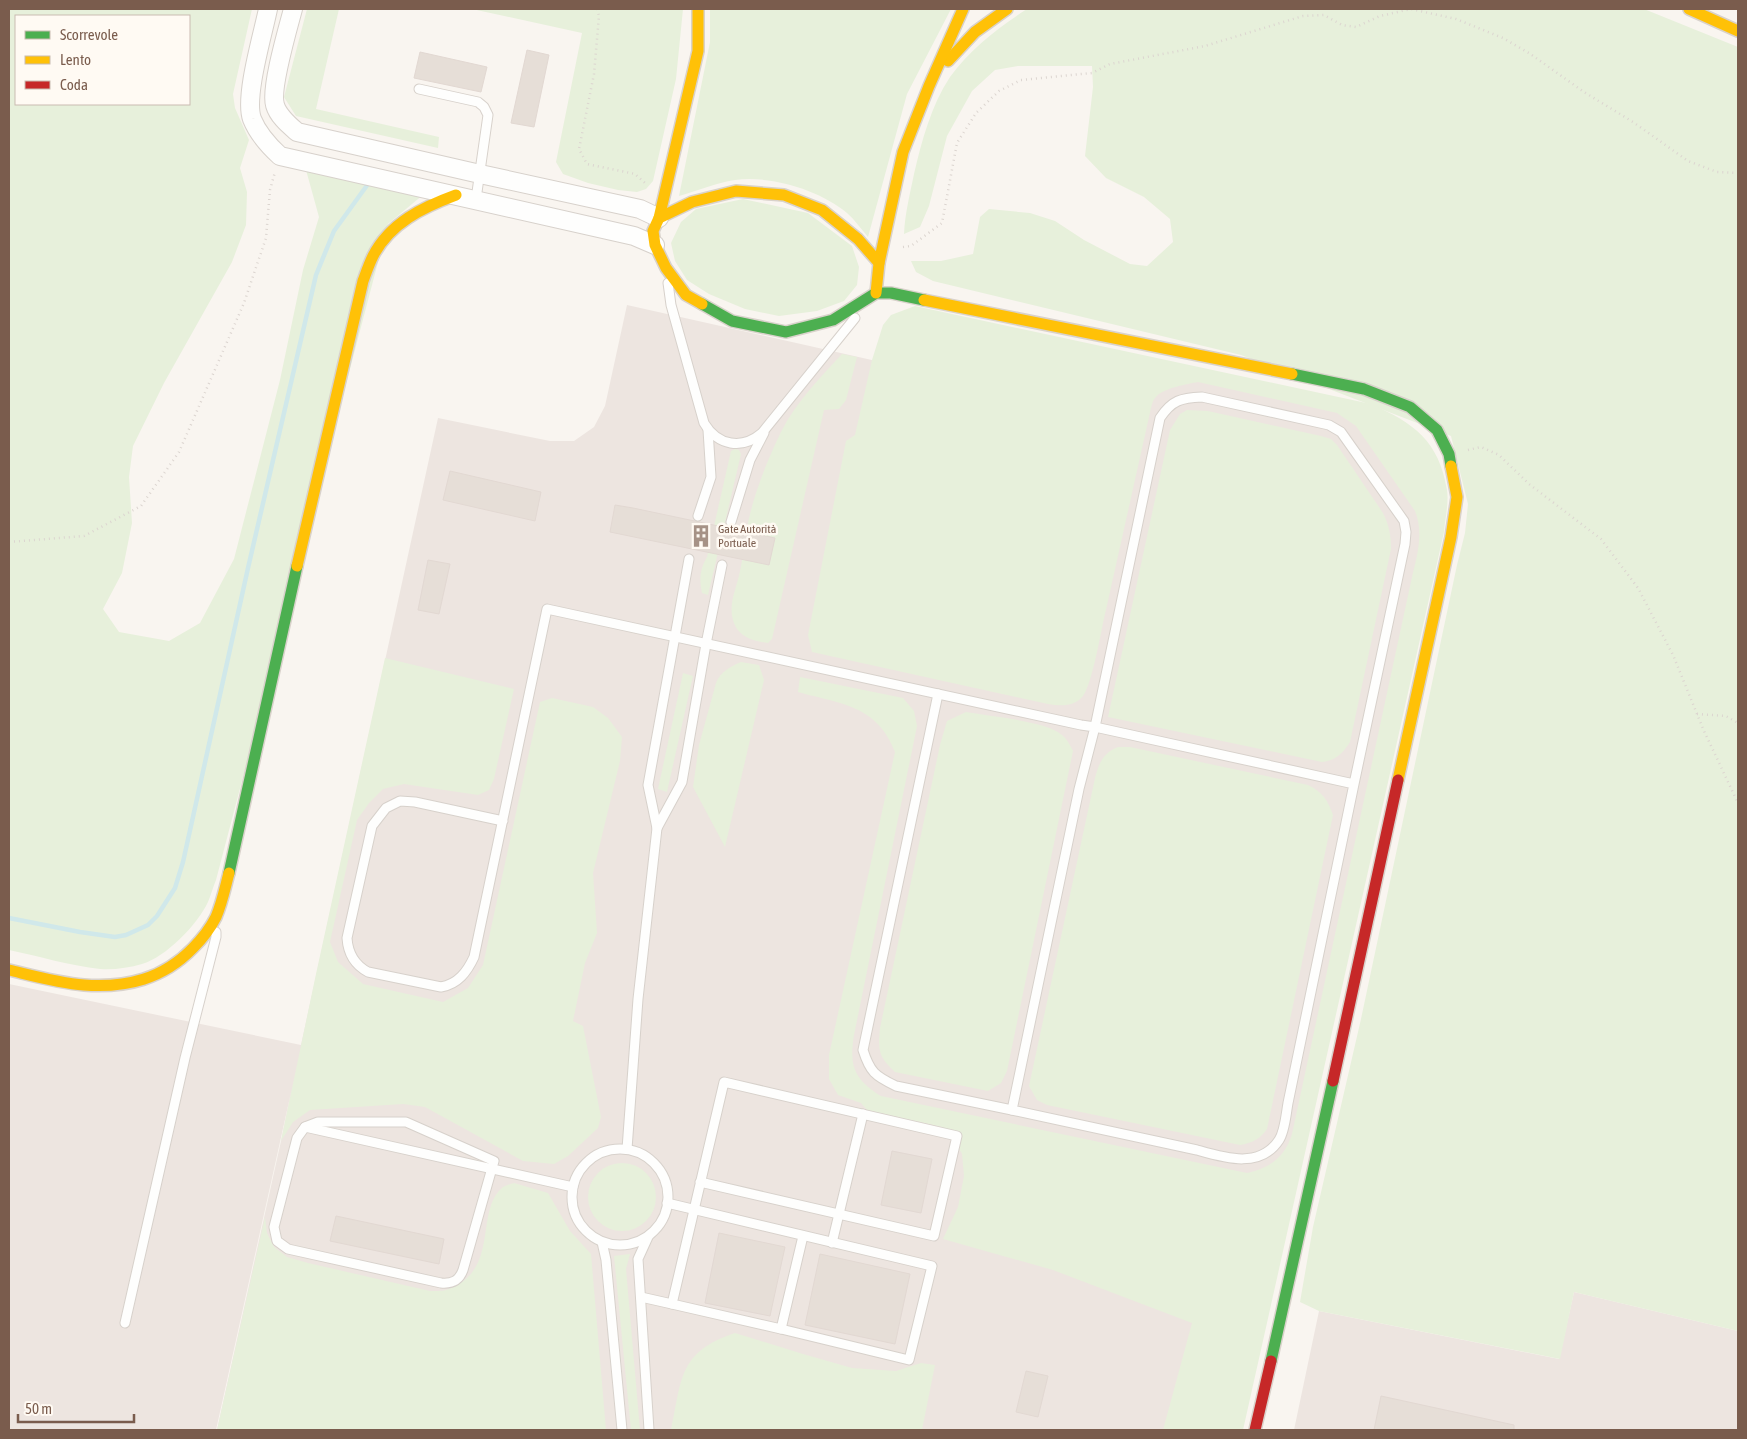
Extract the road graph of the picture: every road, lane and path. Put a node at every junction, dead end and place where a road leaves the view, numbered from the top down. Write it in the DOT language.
graph roads {
  1 [pos="268,9"];
  2 [pos="293,9"];
  3 [pos="597,9"];
  4 [pos="698,9"];
  5 [pos="963,9"];
  6 [pos="1007,9"];
  7 [pos="1688,9"];
  8 [pos="1738,31"];
  9 [pos="929,86"];
  10 [pos="419,89"];
  11 [pos="280,156"];
  12 [pos="1738,173"];
  13 [pos="480,174"];
  14 [pos="456,195"];
  15 [pos="664,198"];
  16 [pos="476,199"];
  17 [pos="659,218"];
  18 [pos="656,245"];
  19 [pos="883,250"];
  20 [pos="879,263"];
  21 [pos="666,268"];
  22 [pos="876,293"];
  23 [pos="766,427"];
  24 [pos="708,430"];
  25 [pos="1449,454"];
  26 [pos="698,516"];
  27 [pos="731,522"];
  28 [pos="9,542"];
  29 [pos="688,559"];
  30 [pos="722,566"];
  31 [pos="675,637"];
  32 [pos="706,644"];
  33 [pos="938,694"];
  34 [pos="1697,714"];
  35 [pos="1738,723"];
  36 [pos="1095,728"];
  37 [pos="1354,784"];
  38 [pos="1738,802"];
  39 [pos="503,821"];
  40 [pos="657,828"];
  41 [pos="215,919"];
  42 [pos="9,970"];
  43 [pos="1012,1110"];
  44 [pos="863,1114"];
  45 [pos="305,1127"];
  46 [pos="627,1150"];
  47 [pos="491,1169"];
  48 [pos="700,1182"];
  49 [pos="573,1187"];
  50 [pos="668,1203"];
  51 [pos="694,1210"];
  52 [pos="839,1214"];
  53 [pos="803,1236"];
  54 [pos="648,1237"];
  55 [pos="602,1242"];
  56 [pos="832,1243"];
  57 [pos="641,1297"];
  58 [pos="672,1304"];
  59 [pos="125,1323"];
  60 [pos="782,1329"];
  61 [pos="622,1430"];
  62 [pos="649,1430"];
  63 [pos="1255,1430"];
  1 -- 11 [label="street"];
  2 -- 13 [label="street"];
  3 -- 15 [label="path"];
  4 -- 15 [label="main road"];
  5 -- 9 [label="main road"];
  6 -- 9 [label="main road"];
  7 -- 8 [label="main road"];
  9 -- 19 [label="main road"];
  10 -- 13 [label="lane"];
  11 -- 14 [label="street"];
  11 -- 28 [label="path"];
  12 -- 19 [label="path"];
  13 -- 16 [label="lane"];
  13 -- 17 [label="street"];
  14 -- 16 [label="street"];
  14 -- 41 [label="main road"];
  15 -- 17 [label="main road"];
  16 -- 18 [label="street"];
  17 -- 18 [label="main road"];
  17 -- 20 [label="main road"];
  18 -- 21 [label="main road"];
  19 -- 20 [label="main road"];
  20 -- 22 [label="main road"];
  21 -- 22 [label="main road"];
  21 -- 24 [label="lane"];
  22 -- 23 [label="lane"];
  22 -- 25 [label="main road"];
  23 -- 24 [label="lane"];
  23 -- 27 [label="lane"];
  24 -- 26 [label="lane"];
  25 -- 34 [label="path"];
  25 -- 63 [label="main road"];
  29 -- 31 [label="lane"];
  30 -- 32 [label="lane"];
  31 -- 32 [label="lane"];
  31 -- 39 [label="lane"];
  31 -- 40 [label="lane"];
  32 -- 33 [label="lane"];
  32 -- 40 [label="lane"];
  33 -- 36 [label="lane"];
  33 -- 43 [label="lane"];
  34 -- 35 [label="path"];
  34 -- 38 [label="path"];
  36 -- 37 [label="lane"];
  36 -- 37 [label="lane"];
  36 -- 43 [label="lane"];
  37 -- 43 [label="lane"];
  39 -- 39 [label="lane"];
  40 -- 46 [label="lane"];
  41 -- 42 [label="main road"];
  41 -- 59 [label="lane"];
  44 -- 48 [label="lane"];
  44 -- 52 [label="lane"];
  44 -- 52 [label="lane"];
  45 -- 47 [label="lane"];
  45 -- 47 [label="lane"];
  45 -- 47 [label="lane"];
  46 -- 49 [label="lane"];
  46 -- 50 [label="lane"];
  47 -- 49 [label="lane"];
  48 -- 51 [label="lane"];
  48 -- 52 [label="lane"];
  49 -- 55 [label="lane"];
  50 -- 51 [label="lane"];
  50 -- 54 [label="lane"];
  51 -- 53 [label="lane"];
  51 -- 58 [label="lane"];
  52 -- 56 [label="lane"];
  53 -- 56 [label="lane"];
  53 -- 60 [label="lane"];
  54 -- 55 [label="lane"];
  54 -- 57 [label="lane"];
  55 -- 61 [label="lane"];
  56 -- 60 [label="lane"];
  57 -- 58 [label="lane"];
  57 -- 62 [label="lane"];
  58 -- 60 [label="lane"];
}
